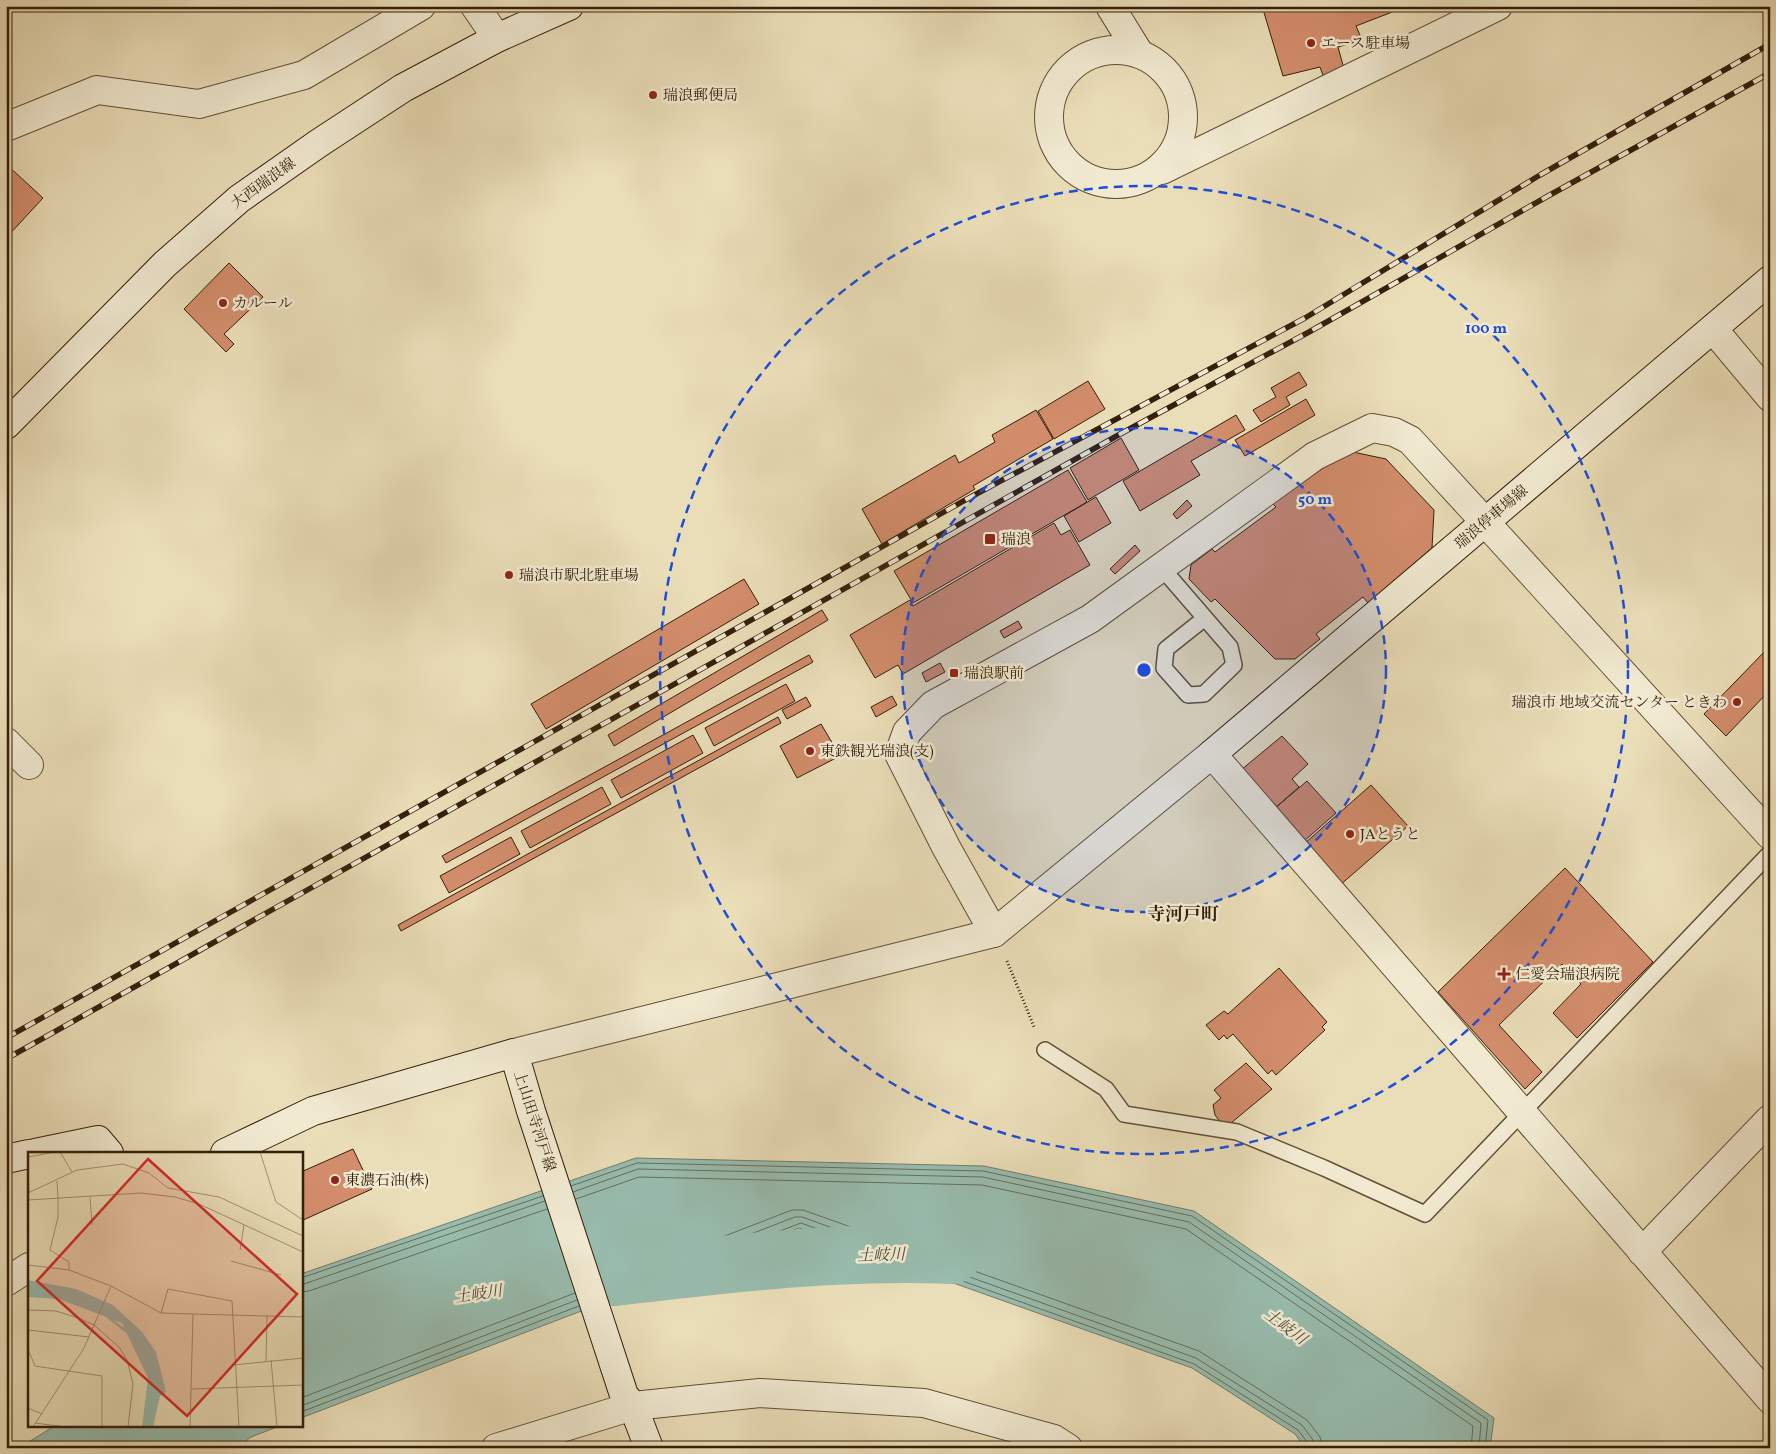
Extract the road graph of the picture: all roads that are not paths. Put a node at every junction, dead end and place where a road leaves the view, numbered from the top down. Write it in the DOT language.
graph roads {
  1 [pos="421,6"];
  2 [pos="475,6"];
  3 [pos="568,6"];
  4 [pos="1110,6"];
  5 [pos="1498,6"];
  6 [pos="496,38"];
  7 [pos="1139,53"];
  8 [pos="6,127"];
  9 [pos="1150,176"];
  10 [pos="1770,280"];
  11 [pos="1712,329"];
  12 [pos="1770,397"];
  13 [pos="6,425"];
  14 [pos="1485,522"];
  15 [pos="1161,567"];
  16 [pos="1205,618"];
  17 [pos="6,742"];
  18 [pos="1212,754"];
  19 [pos="29,765"];
  20 [pos="1770,835"];
  21 [pos="1770,853"];
  22 [pos="994,933"];
  23 [pos="1044,1050"];
  24 [pos="514,1053"];
  25 [pos="1522,1112"];
  26 [pos="1770,1119"];
  27 [pos="40,1152"];
  28 [pos="108,1152"];
  29 [pos="227,1152"];
  30 [pos="28,1154"];
  31 [pos="6,1159"];
  32 [pos="1642,1252"];
  33 [pos="28,1268"];
  34 [pos="6,1282"];
  35 [pos="1770,1399"];
  36 [pos="629,1401"];
  37 [pos="496,1448"];
  38 [pos="649,1448"];
  39 [pos="1068,1448"];
  1 -- 8 [label="street"];
  2 -- 6 [label="street"];
  3 -- 6 [label="street, 大西瑞浪線"];
  4 -- 7 [label="street"];
  5 -- 9 [label="street"];
  6 -- 13 [label="street, 大西瑞浪線"];
  7 -- 9 [label="street"];
  7 -- 9 [label="street"];
  10 -- 11 [label="street, 瑞浪停車場線"];
  11 -- 12 [label="street"];
  11 -- 14 [label="street, 瑞浪停車場線"];
  14 -- 15 [label="street"];
  14 -- 18 [label="street, 瑞浪停車場線"];
  14 -- 20 [label="street"];
  15 -- 16 [label="lane"];
  15 -- 22 [label="street"];
  16 -- 16 [label="lane"];
  17 -- 19 [label="street"];
  18 -- 22 [label="street, 瑞浪停車場線"];
  18 -- 25 [label="street"];
  21 -- 25 [label="lane"];
  22 -- 24 [label="street"];
  23 -- 25 [label="lane"];
  24 -- 29 [label="street, 上山田寺河戸線"];
  24 -- 36 [label="street, 上山田寺河戸線"];
  25 -- 32 [label="street"];
  26 -- 32 [label="street"];
  27 -- 28 [label="street"];
  30 -- 31 [label="street"];
  32 -- 35 [label="street"];
  33 -- 34 [label="street"];
  36 -- 37 [label="street"];
  36 -- 38 [label="street, 上山田寺河戸線"];
  36 -- 39 [label="street"];
}
